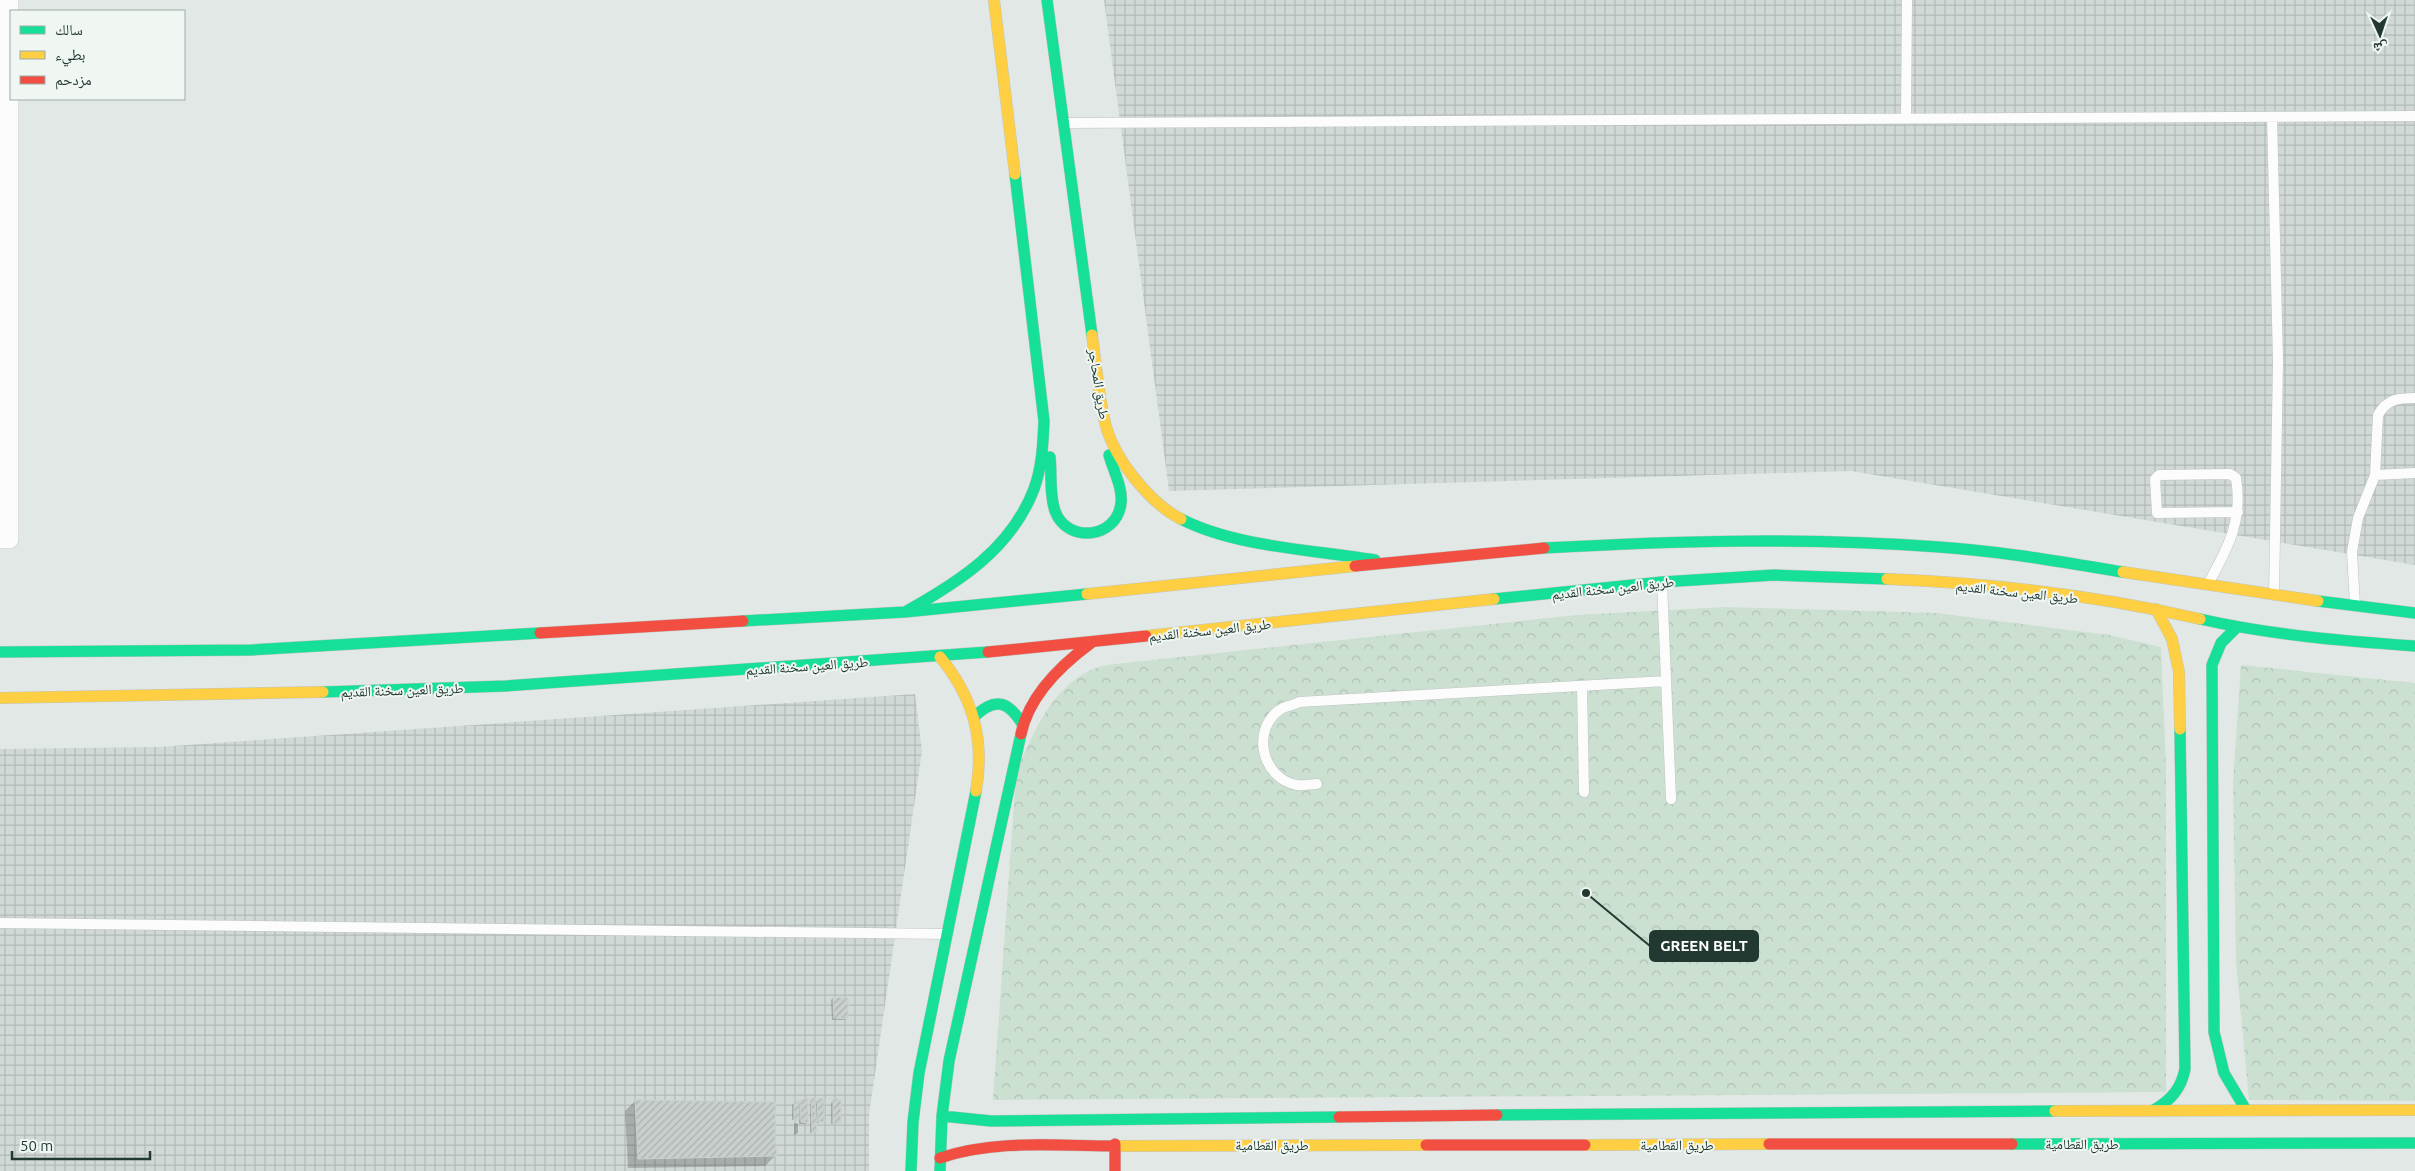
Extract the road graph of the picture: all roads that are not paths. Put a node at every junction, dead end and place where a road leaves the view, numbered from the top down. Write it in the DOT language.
graph roads {
  1 [pos="9,0"];
  2 [pos="994,0"];
  3 [pos="1047,0"];
  4 [pos="1907,0"];
  5 [pos="2415,116"];
  6 [pos="1906,117"];
  7 [pos="2272,117"];
  8 [pos="1063,123"];
  9 [pos="2415,398"];
  10 [pos="1104,420"];
  11 [pos="1044,421"];
  12 [pos="2415,473"];
  13 [pos="2375,475"];
  14 [pos="2238,512"];
  15 [pos="0,539"];
  16 [pos="1397,563"];
  17 [pos="1662,582"];
  18 [pos="2207,585"];
  19 [pos="2274,596"];
  20 [pos="2356,608"];
  21 [pos="2156,609"];
  22 [pos="905,612"];
  23 [pos="2415,613"];
  24 [pos="2237,627"];
  25 [pos="1091,642"];
  26 [pos="2415,646"];
  27 [pos="0,652"];
  28 [pos="940,657"];
  29 [pos="1666,681"];
  30 [pos="1582,686"];
  31 [pos="0,698"];
  32 [pos="975,716"];
  33 [pos="1023,725"];
  34 [pos="1317,784"];
  35 [pos="1584,792"];
  36 [pos="1671,799"];
  37 [pos="0,923"];
  38 [pos="947,934"];
  39 [pos="2220,1066"];
  40 [pos="2185,1069"];
  41 [pos="2213,1076"];
  42 [pos="2194,1078"];
  43 [pos="2154,1110"];
  44 [pos="2246,1110"];
  45 [pos="2415,1110"];
  46 [pos="1815,1111"];
  47 [pos="942,1116"];
  48 [pos="2415,1143"];
  49 [pos="1115,1144"];
  50 [pos="1814,1145"];
  51 [pos="940,1158"];
  52 [pos="911,1171"];
  53 [pos="940,1171"];
  54 [pos="1115,1171"];
  1 -- 15 [label="street"];
  2 -- 11 [label="main road"];
  3 -- 8 [label="main road, طريق المحاجر"];
  4 -- 6 [label="lane"];
  5 -- 7 [label="lane"];
  6 -- 7 [label="lane"];
  6 -- 8 [label="lane"];
  7 -- 19 [label="lane"];
  8 -- 10 [label="main road, طريق المحاجر"];
  9 -- 13 [label="lane"];
  10 -- 11 [label="main road"];
  10 -- 16 [label="main road, طريق المحاجر"];
  11 -- 22 [label="main road"];
  12 -- 13 [label="lane"];
  13 -- 20 [label="lane"];
  14 -- 14 [label="lane"];
  14 -- 18 [label="lane"];
  16 -- 18 [label="main road"];
  16 -- 22 [label="main road"];
  17 -- 21 [label="main road, طريق العين سخنة القديم"];
  17 -- 25 [label="main road, طريق العين سخنة القديم"];
  17 -- 29 [label="lane"];
  18 -- 19 [label="main road"];
  19 -- 20 [label="main road"];
  20 -- 23 [label="main road"];
  21 -- 24 [label="main road, طريق العين سخنة القديم"];
  21 -- 40 [label="main road"];
  22 -- 27 [label="main road"];
  24 -- 26 [label="main road, طريق العين سخنة القديم"];
  24 -- 39 [label="main road"];
  25 -- 28 [label="main road, طريق العين سخنة القديم"];
  25 -- 33 [label="main road"];
  28 -- 31 [label="main road, طريق العين سخنة القديم"];
  28 -- 32 [label="main road"];
  29 -- 30 [label="lane"];
  29 -- 36 [label="lane"];
  30 -- 34 [label="lane"];
  30 -- 35 [label="lane"];
  32 -- 33 [label="main road"];
  32 -- 38 [label="main road"];
  33 -- 47 [label="main road"];
  37 -- 38 [label="lane"];
  38 -- 52 [label="main road"];
  39 -- 41 [label="main road"];
  39 -- 44 [label="main road"];
  40 -- 42 [label="main road"];
  40 -- 43 [label="main road"];
  43 -- 44 [label="main road, طريق القطامية"];
  43 -- 46 [label="main road, طريق القطامية"];
  44 -- 45 [label="main road, طريق القطامية"];
  46 -- 47 [label="main road, طريق القطامية"];
  46 -- 50 [label="main road"];
  47 -- 51 [label="main road"];
  48 -- 50 [label="main road, طريق القطامية"];
  49 -- 50 [label="main road, طريق القطامية"];
  49 -- 51 [label="main road, طريق القطامية"];
  49 -- 54 [label="main road"];
  51 -- 53 [label="main road"];
}
